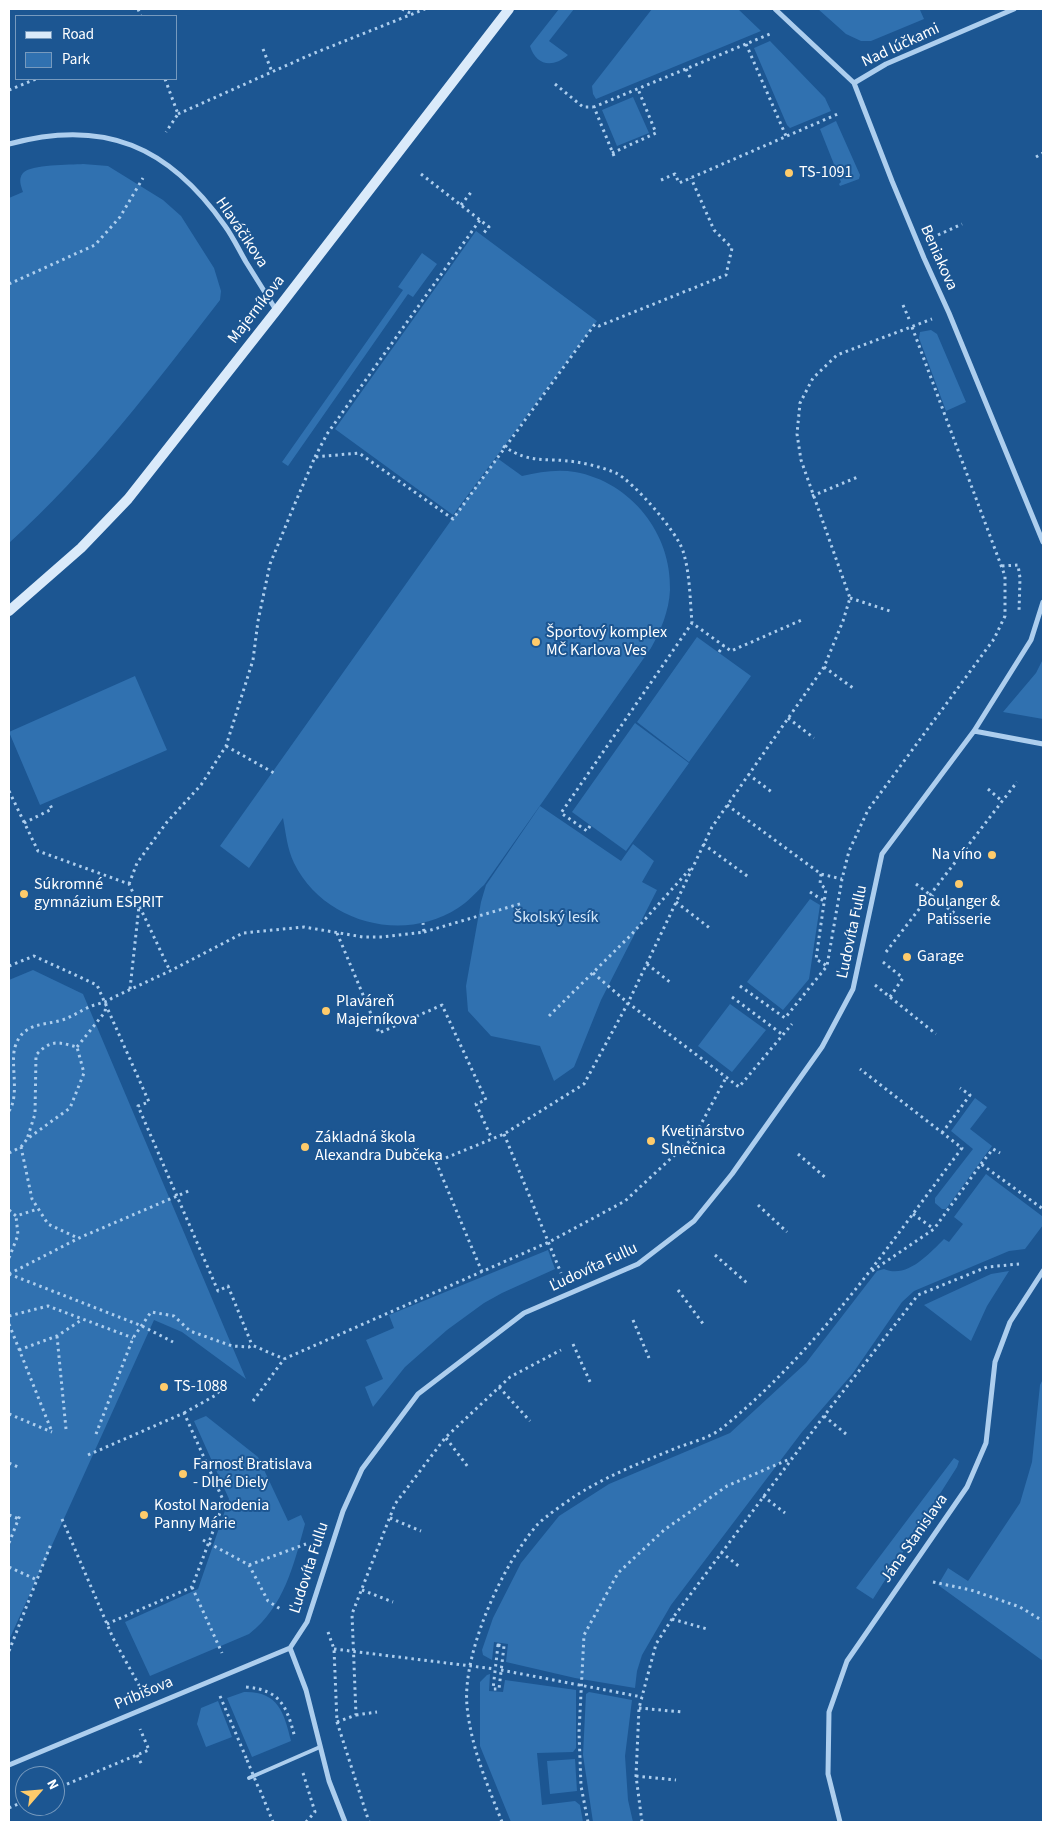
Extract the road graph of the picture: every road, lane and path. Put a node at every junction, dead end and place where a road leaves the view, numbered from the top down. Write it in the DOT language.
graph roads {
  1 [pos="402,9"];
  2 [pos="425,9"];
  3 [pos="509,9"];
  4 [pos="775,9"];
  5 [pos="1014,9"];
  6 [pos="412,14"];
  7 [pos="770,34"];
  8 [pos="746,44"];
  9 [pos="263,49"];
  10 [pos="686,69"];
  11 [pos="272,72"];
  12 [pos="691,79"];
  13 [pos="34,80"];
  14 [pos="165,80"];
  15 [pos="854,83"];
  16 [pos="555,84"];
  17 [pos="638,89"];
  18 [pos="9,90"];
  19 [pos="594,107"];
  20 [pos="840,113"];
  21 [pos="178,114"];
  22 [pos="166,132"];
  23 [pos="786,136"];
  24 [pos="9,144"];
  25 [pos="1043,154"];
  26 [pos="1036,156"];
  27 [pos="422,174"];
  28 [pos="143,178"];
  29 [pos="691,178"];
  30 [pos="661,180"];
  31 [pos="472,191"];
  32 [pos="461,205"];
  33 [pos="480,220"];
  34 [pos="962,224"];
  35 [pos="482,235"];
  36 [pos="938,235"];
  37 [pos="9,284"];
  38 [pos="903,305"];
  39 [pos="276,311"];
  40 [pos="949,313"];
  41 [pos="909,319"];
  42 [pos="912,327"];
  43 [pos="504,446"];
  44 [pos="315,457"];
  45 [pos="860,476"];
  46 [pos="812,496"];
  47 [pos="1043,542"];
  48 [pos="1002,566"];
  49 [pos="1020,578"];
  50 [pos="850,598"];
  51 [pos="1043,602"];
  52 [pos="9,611"];
  53 [pos="893,612"];
  54 [pos="804,619"];
  55 [pos="692,623"];
  56 [pos="724,645"];
  57 [pos="719,652"];
  58 [pos="824,667"];
  59 [pos="853,688"];
  60 [pos="788,718"];
  61 [pos="974,731"];
  62 [pos="814,738"];
  63 [pos="1043,744"];
  64 [pos="226,746"];
  65 [pos="274,773"];
  66 [pos="748,774"];
  67 [pos="1017,782"];
  68 [pos="988,788"];
  69 [pos="9,791"];
  70 [pos="773,793"];
  71 [pos="1002,801"];
  72 [pos="49,802"];
  73 [pos="728,805"];
  74 [pos="24,823"];
  75 [pos="590,826"];
  76 [pos="704,844"];
  77 [pos="694,865"];
  78 [pos="821,874"];
  79 [pos="750,878"];
  80 [pos="842,879"];
  81 [pos="129,884"];
  82 [pos="916,884"];
  83 [pos="810,892"];
  84 [pos="930,895"];
  85 [pos="824,901"];
  86 [pos="676,902"];
  87 [pos="523,903"];
  88 [pos="139,905"];
  89 [pos="957,915"];
  90 [pos="423,923"];
  91 [pos="711,929"];
  92 [pos="337,932"];
  93 [pos="424,932"];
  94 [pos="886,952"];
  95 [pos="883,962"];
  96 [pos="647,964"];
  97 [pos="9,966"];
  98 [pos="828,966"];
  99 [pos="170,971"];
  100 [pos="593,973"];
  101 [pos="671,983"];
  102 [pos="875,985"];
  103 [pos="740,986"];
  104 [pos="130,989"];
  105 [pos="732,997"];
  106 [pos="890,997"];
  107 [pos="106,1002"];
  108 [pos="628,1003"];
  109 [pos="549,1016"];
  110 [pos="792,1024"];
  111 [pos="936,1034"];
  112 [pos="783,1035"];
  113 [pos="77,1047"];
  114 [pos="860,1070"];
  115 [pos="727,1076"];
  116 [pos="960,1088"];
  117 [pos="9,1111"];
  118 [pos="942,1133"];
  119 [pos="504,1134"];
  120 [pos="27,1139"];
  121 [pos="492,1139"];
  122 [pos="21,1147"];
  123 [pos="9,1153"];
  124 [pos="1000,1153"];
  125 [pos="798,1154"];
  126 [pos="981,1164"];
  127 [pos="827,1179"];
  128 [pos="191,1190"];
  129 [pos="177,1196"];
  130 [pos="758,1205"];
  131 [pos="38,1209"];
  132 [pos="1043,1209"];
  133 [pos="9,1210"];
  134 [pos="913,1214"];
  135 [pos="16,1216"];
  136 [pos="934,1229"];
  137 [pos="787,1232"];
  138 [pos="79,1238"];
  139 [pos="549,1242"];
  140 [pos="714,1255"];
  141 [pos="9,1258"];
  142 [pos="1019,1264"];
  143 [pos="1043,1271"];
  144 [pos="482,1272"];
  145 [pos="869,1272"];
  146 [pos="561,1273"];
  147 [pos="9,1274"];
  148 [pos="747,1283"];
  149 [pos="678,1290"];
  150 [pos="9,1316"];
  151 [pos="83,1319"];
  152 [pos="633,1320"];
  153 [pos="9,1324"];
  154 [pos="704,1325"];
  155 [pos="142,1326"];
  156 [pos="57,1336"];
  157 [pos="133,1338"];
  158 [pos="173,1342"];
  159 [pos="573,1344"];
  160 [pos="252,1345"];
  161 [pos="19,1350"];
  162 [pos="561,1350"];
  163 [pos="649,1358"];
  164 [pos="284,1360"];
  165 [pos="226,1381"];
  166 [pos="591,1384"];
  167 [pos="499,1387"];
  168 [pos="253,1402"];
  169 [pos="184,1413"];
  170 [pos="9,1414"];
  171 [pos="824,1416"];
  172 [pos="530,1421"];
  173 [pos="66,1429"];
  174 [pos="96,1434"];
  175 [pos="846,1434"];
  176 [pos="445,1438"];
  177 [pos="88,1455"];
  178 [pos="792,1458"];
  179 [pos="9,1463"];
  180 [pos="468,1467"];
  181 [pos="20,1468"];
  182 [pos="763,1496"];
  183 [pos="785,1513"];
  184 [pos="9,1515"];
  185 [pos="390,1518"];
  186 [pos="62,1519"];
  187 [pos="421,1531"];
  188 [pos="203,1540"];
  189 [pos="208,1542"];
  190 [pos="9,1543"];
  191 [pos="51,1544"];
  192 [pos="306,1544"];
  193 [pos="721,1552"];
  194 [pos="249,1564"];
  195 [pos="9,1567"];
  196 [pos="741,1568"];
  197 [pos="37,1580"];
  198 [pos="934,1582"];
  199 [pos="192,1587"];
  200 [pos="362,1590"];
  201 [pos="393,1602"];
  202 [pos="282,1610"];
  203 [pos="672,1619"];
  204 [pos="1043,1622"];
  205 [pos="107,1624"];
  206 [pos="707,1629"];
  207 [pos="328,1632"];
  208 [pos="290,1648"];
  209 [pos="334,1649"];
  210 [pos="353,1650"];
  211 [pos="9,1651"];
  212 [pos="222,1652"];
  213 [pos="469,1666"];
  214 [pos="495,1669"];
  215 [pos="501,1670"];
  216 [pos="214,1679"];
  217 [pos="581,1685"];
  218 [pos="140,1687"];
  219 [pos="244,1687"];
  220 [pos="228,1693"];
  221 [pos="220,1695"];
  222 [pos="642,1697"];
  223 [pos="211,1699"];
  224 [pos="640,1708"];
  225 [pos="377,1712"];
  226 [pos="682,1712"];
  227 [pos="356,1715"];
  228 [pos="337,1722"];
  229 [pos="146,1726"];
  230 [pos="320,1747"];
  231 [pos="138,1755"];
  232 [pos="300,1756"];
  233 [pos="9,1765"];
  234 [pos="142,1765"];
  235 [pos="636,1776"];
  236 [pos="249,1778"];
  237 [pos="676,1780"];
  238 [pos="65,1785"];
  239 [pos="273,1822"];
  240 [pos="306,1822"];
  241 [pos="345,1822"];
  242 [pos="369,1822"];
  243 [pos="502,1822"];
  244 [pos="588,1822"];
  245 [pos="642,1822"];
  246 [pos="840,1822"];
  1 -- 6 [label="path"];
  2 -- 6 [label="path"];
  3 -- 39 [label="street, Majerníkova"];
  4 -- 15 [label="street, Beniakova"];
  5 -- 15 [label="street, Nad lúčkami"];
  6 -- 11 [label="path"];
  7 -- 8 [label="path"];
  8 -- 10 [label="path"];
  8 -- 23 [label="path"];
  9 -- 11 [label="path"];
  10 -- 12 [label="path"];
  10 -- 17 [label="path"];
  11 -- 21 [label="path"];
  13 -- 18 [label="path"];
  14 -- 21 [label="path"];
  15 -- 40 [label="street, Beniakova"];
  16 -- 19 [label="path"];
  17 -- 19 [label="path"];
  17 -- 19 [label="path"];
  20 -- 23 [label="path"];
  21 -- 22 [label="path"];
  23 -- 29 [label="path"];
  24 -- 39 [label="street, Hlaváčikova"];
  25 -- 26 [label="path"];
  27 -- 32 [label="path"];
  28 -- 37 [label="path"];
  29 -- 30 [label="path"];
  29 -- 43 [label="path"];
  31 -- 32 [label="path"];
  32 -- 33 [label="path"];
  33 -- 35 [label="path"];
  33 -- 44 [label="path"];
  34 -- 36 [label="path"];
  38 -- 41 [label="path"];
  39 -- 52 [label="street, Majerníkova"];
  40 -- 42 [label="path"];
  40 -- 47 [label="street, Beniakova"];
  42 -- 46 [label="path"];
  42 -- 48 [label="path"];
  43 -- 44 [label="path"];
  43 -- 55 [label="path"];
  44 -- 64 [label="path"];
  45 -- 46 [label="path"];
  46 -- 50 [label="path"];
  48 -- 49 [label="path"];
  48 -- 80 [label="path"];
  50 -- 53 [label="path"];
  50 -- 58 [label="path"];
  51 -- 61 [label="street, Ľudovíta Fullu"];
  54 -- 56 [label="path"];
  55 -- 56 [label="path"];
  55 -- 75 [label="path"];
  56 -- 57 [label="path"];
  58 -- 59 [label="path"];
  58 -- 60 [label="path"];
  60 -- 62 [label="path"];
  60 -- 66 [label="path"];
  61 -- 63 [label="street"];
  61 -- 208 [label="street, Ľudovíta Fullu"];
  64 -- 65 [label="path"];
  64 -- 81 [label="path"];
  66 -- 70 [label="path"];
  66 -- 73 [label="path"];
  67 -- 71 [label="path"];
  68 -- 71 [label="path"];
  69 -- 74 [label="path"];
  71 -- 84 [label="path"];
  72 -- 74 [label="path"];
  73 -- 76 [label="path"];
  73 -- 78 [label="path"];
  74 -- 81 [label="path"];
  76 -- 77 [label="path"];
  76 -- 79 [label="path"];
  77 -- 86 [label="path"];
  77 -- 100 [label="path"];
  78 -- 80 [label="path"];
  78 -- 85 [label="path"];
  80 -- 98 [label="path"];
  81 -- 88 [label="path"];
  82 -- 84 [label="path"];
  83 -- 85 [label="path"];
  84 -- 89 [label="path"];
  84 -- 94 [label="path"];
  85 -- 98 [label="path"];
  86 -- 91 [label="path"];
  86 -- 96 [label="path"];
  87 -- 93 [label="path"];
  88 -- 99 [label="path"];
  88 -- 104 [label="path"];
  90 -- 93 [label="path"];
  92 -- 93 [label="path"];
  92 -- 99 [label="path"];
  92 -- 121 [label="path"];
  95 -- 106 [label="path"];
  96 -- 101 [label="path"];
  96 -- 108 [label="path"];
  97 -- 107 [label="path"];
  98 -- 103 [label="path"];
  99 -- 104 [label="path"];
  100 -- 108 [label="path"];
  100 -- 109 [label="path"];
  102 -- 106 [label="path"];
  104 -- 107 [label="path"];
  105 -- 112 [label="path"];
  106 -- 111 [label="path"];
  107 -- 113 [label="path"];
  107 -- 117 [label="path"];
  107 -- 129 [label="path"];
  108 -- 115 [label="path"];
  108 -- 119 [label="path"];
  110 -- 112 [label="path"];
  112 -- 115 [label="path"];
  113 -- 120 [label="path"];
  113 -- 120 [label="path"];
  114 -- 118 [label="path"];
  115 -- 139 [label="path"];
  116 -- 118 [label="path"];
  118 -- 134 [label="path"];
  119 -- 121 [label="path"];
  119 -- 139 [label="path"];
  120 -- 122 [label="path"];
  121 -- 144 [label="path"];
  122 -- 123 [label="path"];
  122 -- 131 [label="path"];
  124 -- 126 [label="path"];
  125 -- 127 [label="path"];
  126 -- 132 [label="path"];
  126 -- 136 [label="path"];
  128 -- 129 [label="path"];
  129 -- 138 [label="path"];
  129 -- 160 [label="path"];
  130 -- 137 [label="path"];
  131 -- 135 [label="path"];
  131 -- 138 [label="path"];
  133 -- 135 [label="path"];
  134 -- 136 [label="path"];
  134 -- 145 [label="path"];
  135 -- 141 [label="path"];
  136 -- 145 [label="path"];
  138 -- 147 [label="path"];
  139 -- 144 [label="path"];
  139 -- 146 [label="path"];
  140 -- 148 [label="path"];
  142 -- 171 [label="path"];
  143 -- 246 [label="street, Jána Stanislava"];
  144 -- 164 [label="path"];
  145 -- 213 [label="path"];
  147 -- 155 [label="path"];
  149 -- 154 [label="path"];
  150 -- 151 [label="path"];
  151 -- 156 [label="path"];
  151 -- 157 [label="path"];
  152 -- 163 [label="path"];
  153 -- 161 [label="path"];
  155 -- 157 [label="path"];
  155 -- 158 [label="path"];
  155 -- 160 [label="path"];
  156 -- 161 [label="path"];
  156 -- 173 [label="path"];
  157 -- 174 [label="path"];
  159 -- 166 [label="path"];
  160 -- 164 [label="path"];
  161 -- 170 [label="path"];
  162 -- 167 [label="path"];
  164 -- 168 [label="path"];
  165 -- 169 [label="path"];
  167 -- 172 [label="path"];
  167 -- 176 [label="path"];
  169 -- 177 [label="path"];
  169 -- 189 [label="path"];
  171 -- 175 [label="path"];
  171 -- 178 [label="path"];
  176 -- 180 [label="path"];
  176 -- 185 [label="path"];
  178 -- 182 [label="path"];
  178 -- 217 [label="path"];
  179 -- 181 [label="path"];
  182 -- 183 [label="path"];
  182 -- 193 [label="path"];
  184 -- 190 [label="path"];
  185 -- 187 [label="path"];
  185 -- 200 [label="path"];
  186 -- 205 [label="path"];
  188 -- 189 [label="path"];
  189 -- 194 [label="path"];
  189 -- 199 [label="path"];
  191 -- 197 [label="path"];
  192 -- 194 [label="path"];
  193 -- 196 [label="path"];
  193 -- 203 [label="path"];
  194 -- 202 [label="path"];
  195 -- 197 [label="path"];
  197 -- 211 [label="path"];
  198 -- 204 [label="path"];
  199 -- 205 [label="path"];
  199 -- 212 [label="path"];
  200 -- 201 [label="path"];
  200 -- 210 [label="path"];
  203 -- 206 [label="path"];
  203 -- 222 [label="path"];
  205 -- 218 [label="path"];
  207 -- 209 [label="path"];
  208 -- 216 [label="street, Pribišova"];
  208 -- 230 [label="street"];
  209 -- 210 [label="path"];
  209 -- 228 [label="path"];
  210 -- 213 [label="path"];
  210 -- 227 [label="path"];
  213 -- 214 [label="path"];
  213 -- 243 [label="path"];
  214 -- 215 [label="path"];
  214 -- 215 [label="path"];
  215 -- 217 [label="path"];
  216 -- 221 [label="path"];
  216 -- 233 [label="street, Pribišova"];
  217 -- 222 [label="path"];
  217 -- 244 [label="path"];
  219 -- 232 [label="path"];
  220 -- 221 [label="path"];
  221 -- 223 [label="path"];
  221 -- 239 [label="path, bridge"];
  222 -- 224 [label="path"];
  224 -- 226 [label="path"];
  224 -- 235 [label="path"];
  225 -- 227 [label="path"];
  227 -- 228 [label="path"];
  228 -- 242 [label="path"];
  229 -- 231 [label="path"];
  230 -- 232 [label="lane"];
  230 -- 241 [label="street"];
  231 -- 234 [label="path"];
  231 -- 238 [label="path"];
  232 -- 236 [label="lane"];
  232 -- 240 [label="path"];
  235 -- 237 [label="path"];
  235 -- 245 [label="path"];
}
